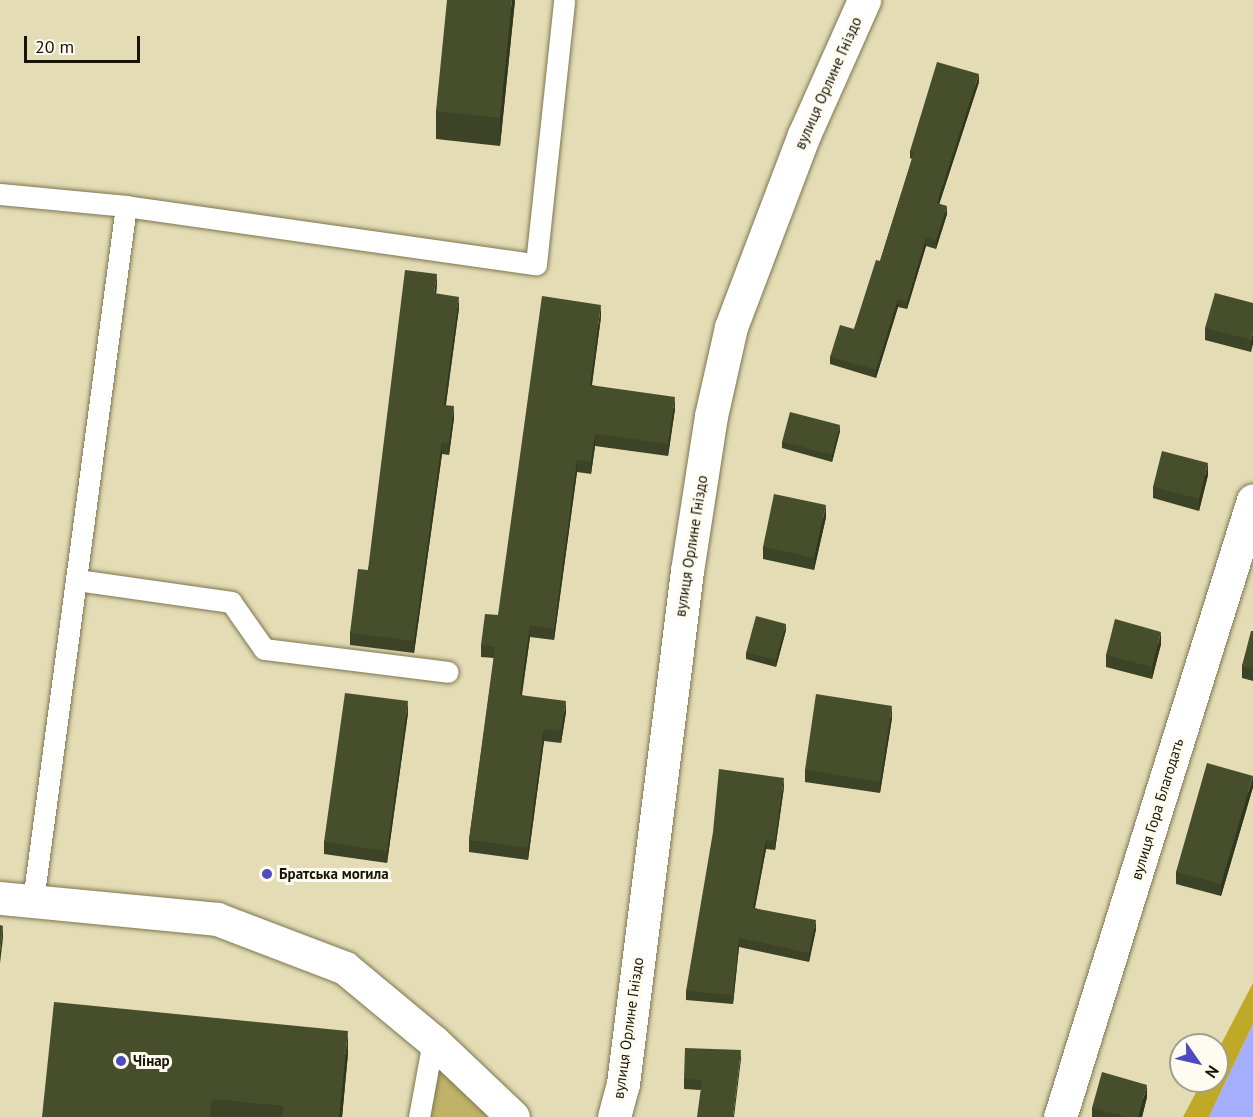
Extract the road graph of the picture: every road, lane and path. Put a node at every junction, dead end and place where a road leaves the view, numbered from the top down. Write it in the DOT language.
graph roads {
  1 [pos="564,0"];
  2 [pos="864,0"];
  3 [pos="0,194"];
  4 [pos="126,206"];
  5 [pos="1253,500"];
  6 [pos="76,580"];
  7 [pos="448,672"];
  8 [pos="0,897"];
  9 [pos="33,901"];
  10 [pos="434,1041"];
  11 [pos="419,1117"];
  12 [pos="513,1117"];
  13 [pos="614,1117"];
  14 [pos="1060,1117"];
  1 -- 4 [label="lane"];
  2 -- 13 [label="street, вулиця Орлине Гніздо"];
  3 -- 4 [label="lane"];
  4 -- 6 [label="lane"];
  5 -- 14 [label="street, вулиця Гора Благодать"];
  6 -- 7 [label="lane"];
  6 -- 9 [label="lane"];
  8 -- 9 [label="street"];
  9 -- 10 [label="street"];
  10 -- 11 [label="lane"];
  10 -- 12 [label="street"];
}
